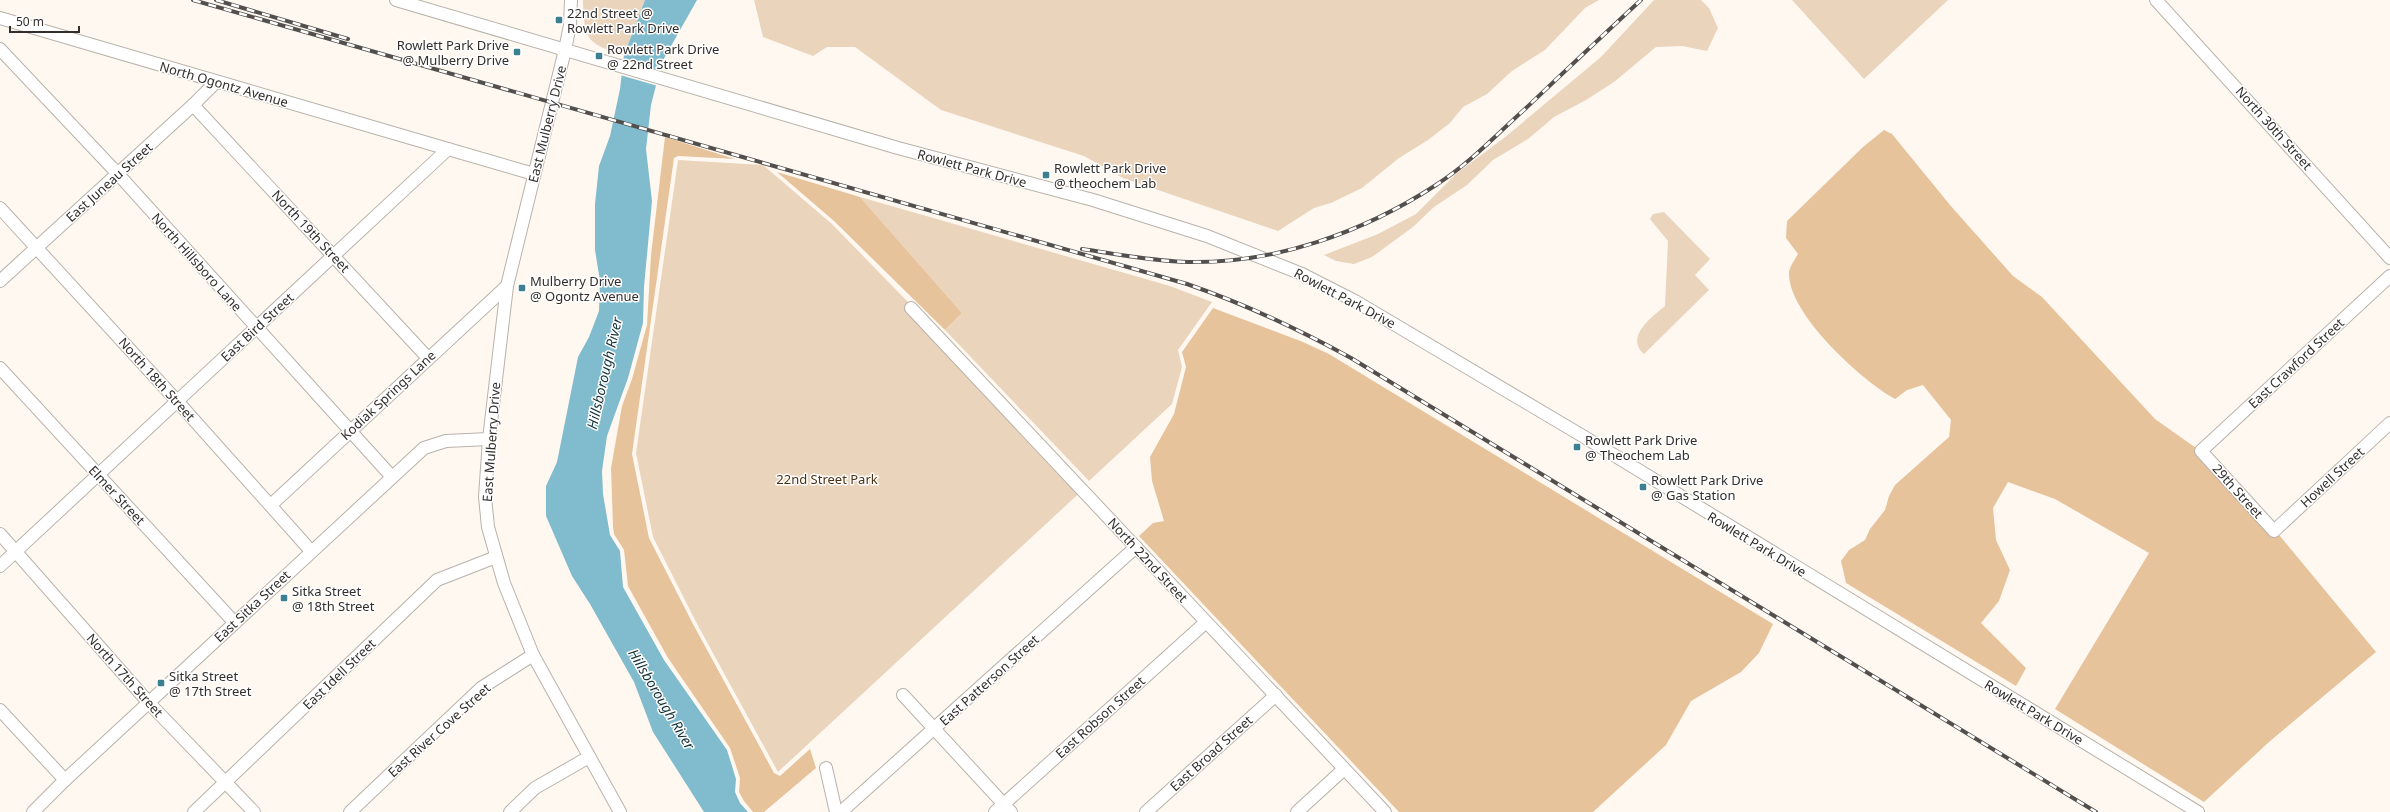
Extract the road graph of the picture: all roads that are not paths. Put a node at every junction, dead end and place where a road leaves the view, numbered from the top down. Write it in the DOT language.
graph roads {
  1 [pos="396,0"];
  2 [pos="571,0"];
  3 [pos="2156,0"];
  4 [pos="0,18"];
  5 [pos="0,50"];
  6 [pos="565,50"];
  7 [pos="216,82"];
  8 [pos="193,105"];
  9 [pos="448,149"];
  10 [pos="118,174"];
  11 [pos="534,174"];
  12 [pos="0,208"];
  13 [pos="36,248"];
  14 [pos="334,256"];
  15 [pos="2390,258"];
  16 [pos="2390,276"];
  17 [pos="0,281"];
  18 [pos="507,286"];
  19 [pos="911,308"];
  20 [pos="257,328"];
  21 [pos="428,358"];
  22 [pos="0,368"];
  23 [pos="177,401"];
  24 [pos="2390,423"];
  25 [pos="350,430"];
  26 [pos="489,439"];
  27 [pos="2201,451"];
  28 [pos="98,475"];
  29 [pos="392,477"];
  30 [pos="270,505"];
  31 [pos="2274,531"];
  32 [pos="0,534"];
  33 [pos="1136,547"];
  34 [pos="312,551"];
  35 [pos="16,552"];
  36 [pos="496,557"];
  37 [pos="0,566"];
  38 [pos="234,622"];
  39 [pos="1206,622"];
  40 [pos="533,655"];
  41 [pos="903,695"];
  42 [pos="1276,695"];
  43 [pos="149,703"];
  44 [pos="0,710"];
  45 [pos="934,730"];
  46 [pos="589,757"];
  47 [pos="826,768"];
  48 [pos="1344,769"];
  49 [pos="65,780"];
  50 [pos="226,782"];
  51 [pos="1003,809"];
  52 [pos="34,812"];
  53 [pos="194,812"];
  54 [pos="254,812"];
  55 [pos="350,812"];
  56 [pos="510,812"];
  57 [pos="620,812"];
  58 [pos="836,812"];
  59 [pos="841,812"];
  60 [pos="1146,812"];
  61 [pos="1297,812"];
  62 [pos="1385,812"];
  63 [pos="2198,812"];
  1 -- 6 [label="street, Rowlett Park Drive"];
  2 -- 6 [label="street"];
  3 -- 15 [label="street, North 30th Street"];
  4 -- 7 [label="street, North Ogontz Avenue"];
  5 -- 10 [label="street, North Hillsboro Lane"];
  6 -- 11 [label="street, East Mulberry Drive"];
  6 -- 63 [label="street, Rowlett Park Drive"];
  7 -- 8 [label="street, East Juneau Street"];
  7 -- 9 [label="street, North Ogontz Avenue"];
  8 -- 10 [label="street, East Juneau Street"];
  8 -- 14 [label="street, North 19th Street"];
  9 -- 11 [label="street"];
  9 -- 14 [label="street, East Bird Street"];
  10 -- 13 [label="street, East Juneau Street"];
  10 -- 20 [label="street, North Hillsboro Lane"];
  11 -- 18 [label="street, East Mulberry Drive"];
  12 -- 13 [label="street, North 18th Street"];
  13 -- 17 [label="street, East Juneau Street"];
  13 -- 23 [label="street, North 18th Street"];
  14 -- 20 [label="street, East Bird Street"];
  14 -- 21 [label="street, North 19th Street"];
  16 -- 27 [label="street, East Crawford Street"];
  18 -- 21 [label="street, Kodiak Springs Lane"];
  18 -- 26 [label="street, East Mulberry Drive"];
  19 -- 33 [label="street, North 22nd Street"];
  20 -- 23 [label="street, East Bird Street"];
  20 -- 25 [label="street, North Hillsboro Lane"];
  21 -- 25 [label="street, Kodiak Springs Lane"];
  22 -- 28 [label="street, Elmer Street"];
  23 -- 28 [label="street, East Bird Street"];
  23 -- 30 [label="street, North 18th Street"];
  24 -- 31 [label="street, Howell Street"];
  25 -- 29 [label="street, North Hillsboro Lane"];
  25 -- 30 [label="street, Kodiak Springs Lane"];
  26 -- 29 [label="street, East Sitka Street"];
  26 -- 36 [label="street, East Mulberry Drive"];
  27 -- 31 [label="street, 29th Street"];
  28 -- 35 [label="street, East Bird Street"];
  28 -- 38 [label="street, Elmer Street"];
  29 -- 34 [label="street, East Sitka Street"];
  30 -- 34 [label="street, North 18th Street"];
  32 -- 35 [label="street, North 17th Street"];
  33 -- 39 [label="street, North 22nd Street"];
  33 -- 45 [label="street, East Patterson Street"];
  34 -- 38 [label="street, East Sitka Street"];
  35 -- 37 [label="street, East Bird Street"];
  35 -- 43 [label="street, North 17th Street"];
  36 -- 40 [label="street, East Mulberry Drive"];
  36 -- 50 [label="street, East Idell Street"];
  38 -- 43 [label="street, East Sitka Street"];
  39 -- 42 [label="street, North 22nd Street"];
  39 -- 51 [label="street, East Robson Street"];
  40 -- 46 [label="street, East Mulberry Drive"];
  40 -- 55 [label="street, East River Cove Street"];
  41 -- 45 [label="street"];
  42 -- 48 [label="street, North 22nd Street"];
  42 -- 60 [label="street, East Broad Street"];
  43 -- 49 [label="street, East Sitka Street"];
  43 -- 50 [label="street, North 17th Street"];
  44 -- 49 [label="street"];
  45 -- 51 [label="street"];
  45 -- 59 [label="street, East Patterson Street"];
  46 -- 56 [label="street"];
  46 -- 57 [label="street, East Mulberry Drive"];
  47 -- 58 [label="street"];
  48 -- 61 [label="street"];
  48 -- 62 [label="street, North 22nd Street"];
  49 -- 52 [label="street, East Sitka Street"];
  50 -- 53 [label="street, East Idell Street"];
  50 -- 54 [label="street, North 17th Street"];
}
